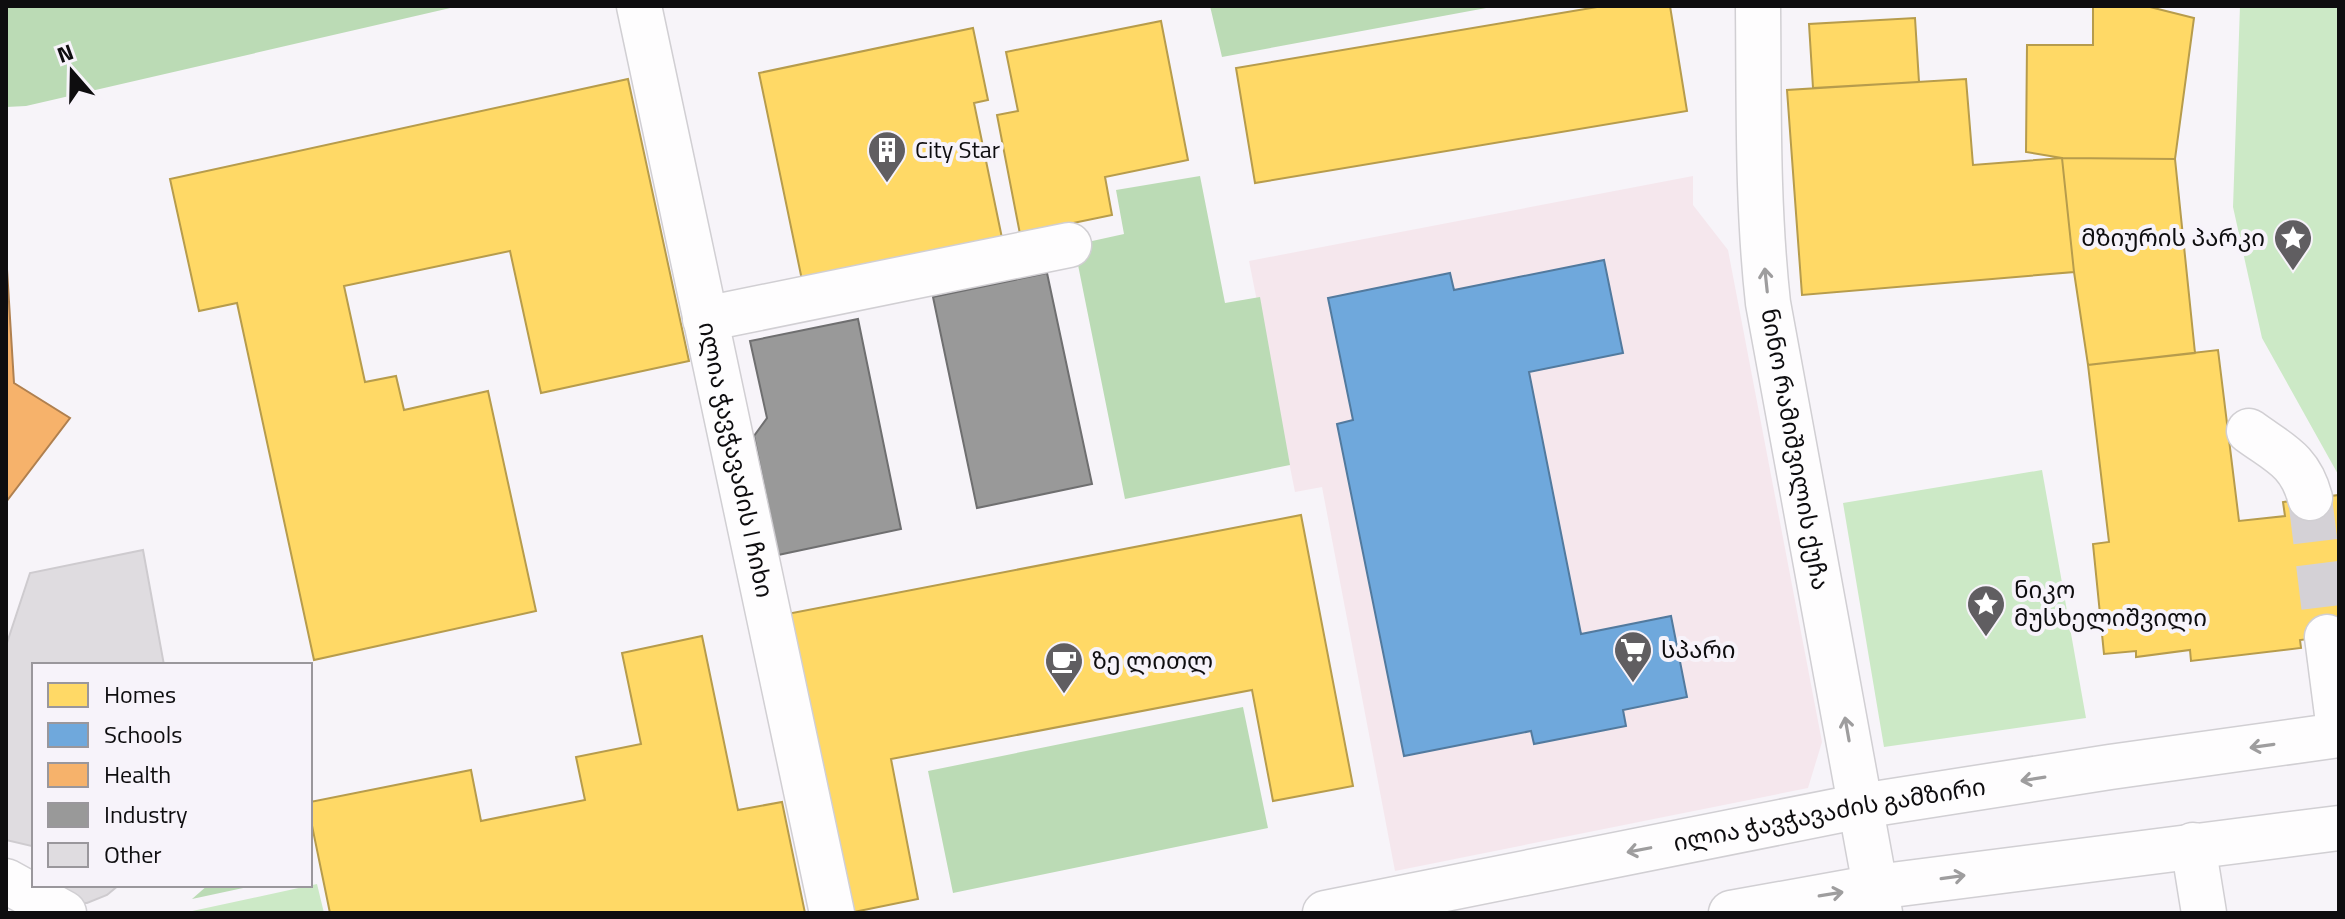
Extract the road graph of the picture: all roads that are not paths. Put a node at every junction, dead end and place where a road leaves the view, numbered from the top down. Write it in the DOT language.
graph roads {
  1 [pos="639,6"];
  2 [pos="1758,6"];
  3 [pos="1069,245"];
  4 [pos="705,319"];
  5 [pos="2249,431"];
  6 [pos="2310,498"];
  7 [pos="2327,637"];
  8 [pos="2339,733"];
  9 [pos="1861,806"];
  10 [pos="2339,828"];
  11 [pos="2193,845"];
  12 [pos="6,881"];
  13 [pos="1878,900"];
  14 [pos="64,913"];
  15 [pos="832,913"];
  16 [pos="1325,913"];
  17 [pos="1731,913"];
  18 [pos="2204,913"];
  1 -- 4 [label="street, ილია ჭავჭავაძის I ჩიხი"];
  9 -- 2 [label="street, ნინო რამიშვილის ქუჩა, one-way"];
  3 -- 4 [label="street"];
  4 -- 15 [label="street, ილია ჭავჭავაძის I ჩიხი"];
  5 -- 6 [label="street"];
  7 -- 8 [label="street"];
  8 -- 9 [label="street, ილია ჭავჭავაძის გამზირი, one-way"];
  9 -- 13 [label="street, ნინო რამიშვილის ქუჩა"];
  9 -- 16 [label="street, ილია ჭავჭავაძის გამზირი, one-way"];
  10 -- 11 [label="street"];
  13 -- 11 [label="street, one-way"];
  11 -- 18 [label="street"];
  12 -- 14 [label="street"];
  17 -- 13 [label="street, one-way"];
}
